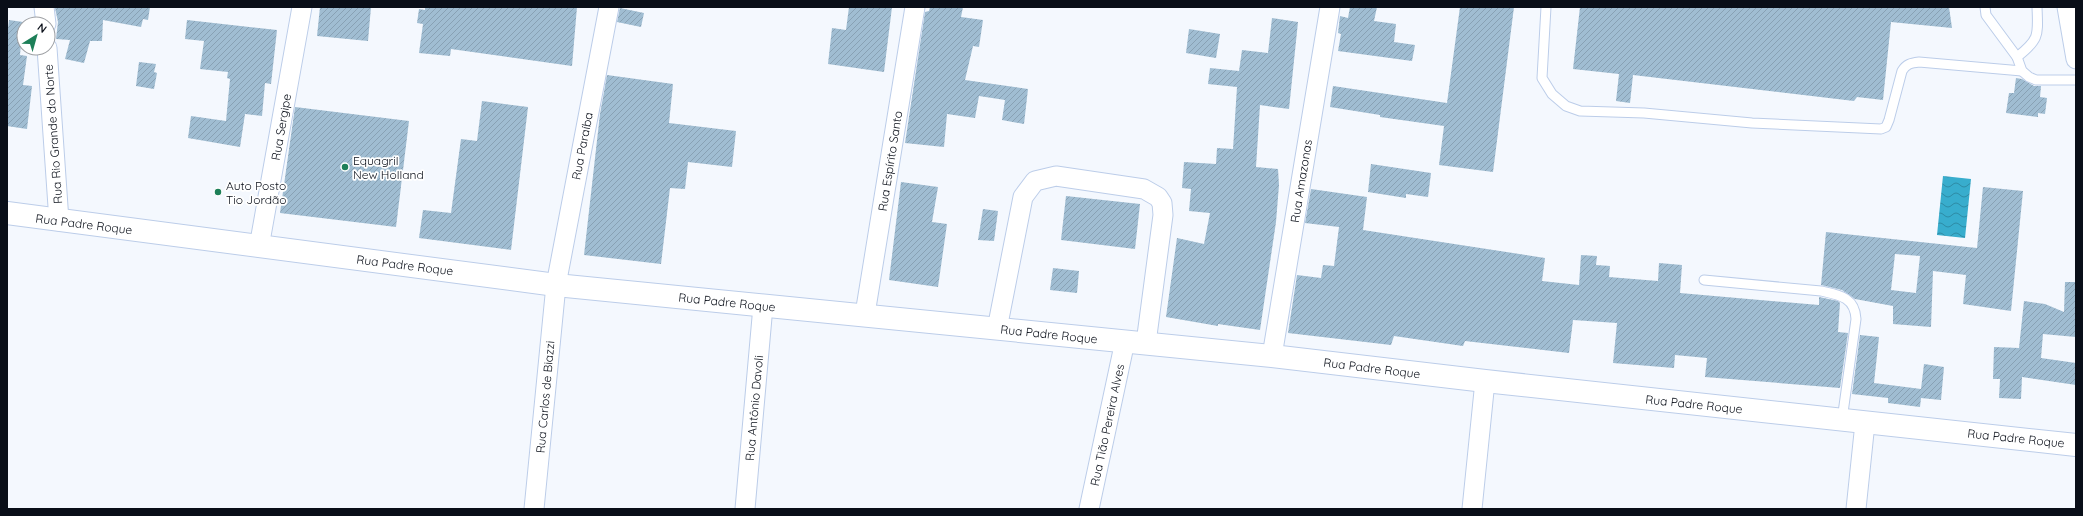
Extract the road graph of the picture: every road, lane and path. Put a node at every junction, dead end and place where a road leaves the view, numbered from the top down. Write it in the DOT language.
graph roads {
  1 [pos="302,7"];
  2 [pos="608,7"];
  3 [pos="915,7"];
  4 [pos="1330,7"];
  5 [pos="1546,7"];
  6 [pos="1978,7"];
  7 [pos="2037,7"];
  8 [pos="2067,7"];
  9 [pos="1985,11"];
  10 [pos="48,56"];
  11 [pos="2017,57"];
  12 [pos="2076,58"];
  13 [pos="2022,71"];
  14 [pos="2076,80"];
  15 [pos="13,216"];
  16 [pos="60,221"];
  17 [pos="259,246"];
  18 [pos="1704,280"];
  19 [pos="556,285"];
  20 [pos="763,306"];
  21 [pos="865,314"];
  22 [pos="997,329"];
  23 [pos="1125,341"];
  24 [pos="1146,343"];
  25 [pos="1272,356"];
  26 [pos="1485,382"];
  27 [pos="1842,420"];
  28 [pos="1865,423"];
  29 [pos="2076,445"];
  30 [pos="534,509"];
  31 [pos="745,509"];
  32 [pos="1089,509"];
  33 [pos="1472,509"];
  34 [pos="1856,509"];
  1 -- 17 [label="street, Rua Sergipe"];
  2 -- 19 [label="street, Rua Paraíba"];
  3 -- 21 [label="street, Rua Espírito Santo"];
  4 -- 25 [label="street, Rua Amazonas"];
  5 -- 13 [label="lane"];
  6 -- 9 [label="lane"];
  7 -- 11 [label="lane"];
  8 -- 12 [label="street"];
  9 -- 11 [label="lane"];
  10 -- 16 [label="street, Rua Rio Grande do Norte"];
  11 -- 13 [label="lane"];
  13 -- 14 [label="lane"];
  15 -- 16 [label="street, Rua Padre Roque"];
  16 -- 17 [label="street, Rua Padre Roque"];
  17 -- 19 [label="street, Rua Padre Roque"];
  18 -- 27 [label="lane"];
  19 -- 20 [label="street, Rua Padre Roque"];
  19 -- 30 [label="street, Rua Carlos de Biazzi"];
  20 -- 21 [label="street, Rua Padre Roque"];
  20 -- 31 [label="street, Rua Antônio Davoli"];
  21 -- 22 [label="street, Rua Padre Roque"];
  22 -- 23 [label="street, Rua Padre Roque"];
  22 -- 24 [label="street"];
  23 -- 24 [label="street, Rua Padre Roque"];
  23 -- 32 [label="street, Rua Tião Pereira Alves"];
  24 -- 25 [label="street, Rua Padre Roque"];
  25 -- 26 [label="street, Rua Padre Roque"];
  26 -- 27 [label="street, Rua Padre Roque"];
  26 -- 33 [label="street"];
  27 -- 28 [label="street, Rua Padre Roque"];
  28 -- 29 [label="street, Rua Padre Roque"];
  28 -- 34 [label="street"];
}
